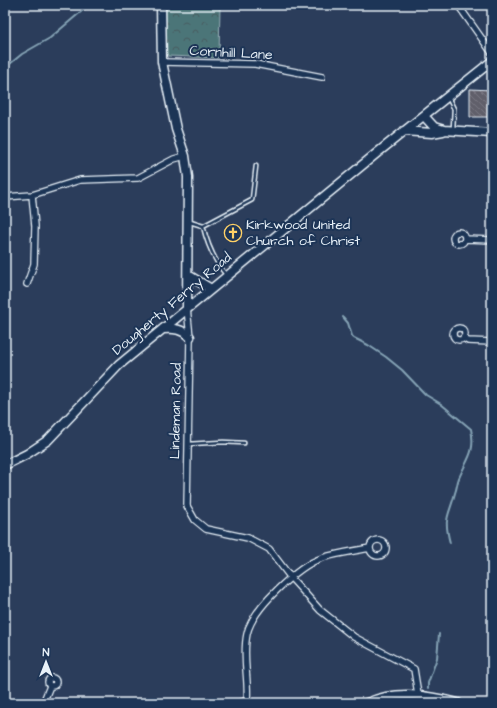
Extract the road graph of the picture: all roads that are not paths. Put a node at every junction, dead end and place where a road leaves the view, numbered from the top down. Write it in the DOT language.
graph roads {
  1 [pos="162,5"];
  2 [pos="458,5"];
  3 [pos="492,53"];
  4 [pos="162,62"];
  5 [pos="491,65"];
  6 [pos="322,77"];
  7 [pos="448,96"];
  8 [pos="424,116"];
  9 [pos="404,131"];
  10 [pos="448,131"];
  11 [pos="492,133"];
  12 [pos="185,156"];
  13 [pos="256,166"];
  14 [pos="32,195"];
  15 [pos="5,197"];
  16 [pos="189,222"];
  17 [pos="203,226"];
  18 [pos="465,239"];
  19 [pos="492,240"];
  20 [pos="188,275"];
  21 [pos="227,276"];
  22 [pos="27,284"];
  23 [pos="211,289"];
  24 [pos="187,308"];
  25 [pos="163,329"];
  26 [pos="190,337"];
  27 [pos="463,338"];
  28 [pos="492,342"];
  29 [pos="244,443"];
  30 [pos="189,444"];
  31 [pos="5,465"];
  32 [pos="370,548"];
  33 [pos="291,578"];
  34 [pos="50,686"];
  35 [pos="418,694"];
  36 [pos="248,702"];
  37 [pos="44,703"];
  38 [pos="240,703"];
  39 [pos="367,703"];
  40 [pos="458,703"];
  1 -- 4 [label="main road, Lindeman Road"];
  2 -- 3 [label="street"];
  4 -- 6 [label="street, Cornhill Lane"];
  4 -- 12 [label="main road, Lindeman Road"];
  5 -- 7 [label="main road, Dougherty Ferry Road"];
  7 -- 8 [label="main road, Dougherty Ferry Road"];
  7 -- 10 [label="lane"];
  8 -- 9 [label="main road, Dougherty Ferry Road"];
  8 -- 10 [label="main road"];
  9 -- 10 [label="main road"];
  9 -- 21 [label="main road, Dougherty Ferry Road"];
  10 -- 11 [label="main road"];
  12 -- 14 [label="street"];
  12 -- 16 [label="main road, Lindeman Road"];
  13 -- 17 [label="lane"];
  14 -- 15 [label="street"];
  14 -- 22 [label="street"];
  16 -- 17 [label="lane"];
  16 -- 20 [label="main road, Lindeman Road"];
  17 -- 21 [label="lane"];
  18 -- 19 [label="street"];
  20 -- 23 [label="main road"];
  20 -- 24 [label="main road, Lindeman Road"];
  21 -- 23 [label="main road, Dougherty Ferry Road"];
  23 -- 24 [label="main road, Dougherty Ferry Road"];
  24 -- 25 [label="main road, Dougherty Ferry Road"];
  24 -- 26 [label="street, Lindeman Road"];
  25 -- 26 [label="main road"];
  25 -- 31 [label="main road, Dougherty Ferry Road"];
  26 -- 30 [label="street, Lindeman Road"];
  27 -- 28 [label="street"];
  29 -- 30 [label="lane"];
  30 -- 33 [label="street, Lindeman Road"];
  32 -- 33 [label="street"];
  33 -- 35 [label="street, Lindeman Road"];
  33 -- 36 [label="street"];
  34 -- 37 [label="street"];
  35 -- 39 [label="main road"];
  35 -- 40 [label="main road"];
  36 -- 38 [label="street"];
}
